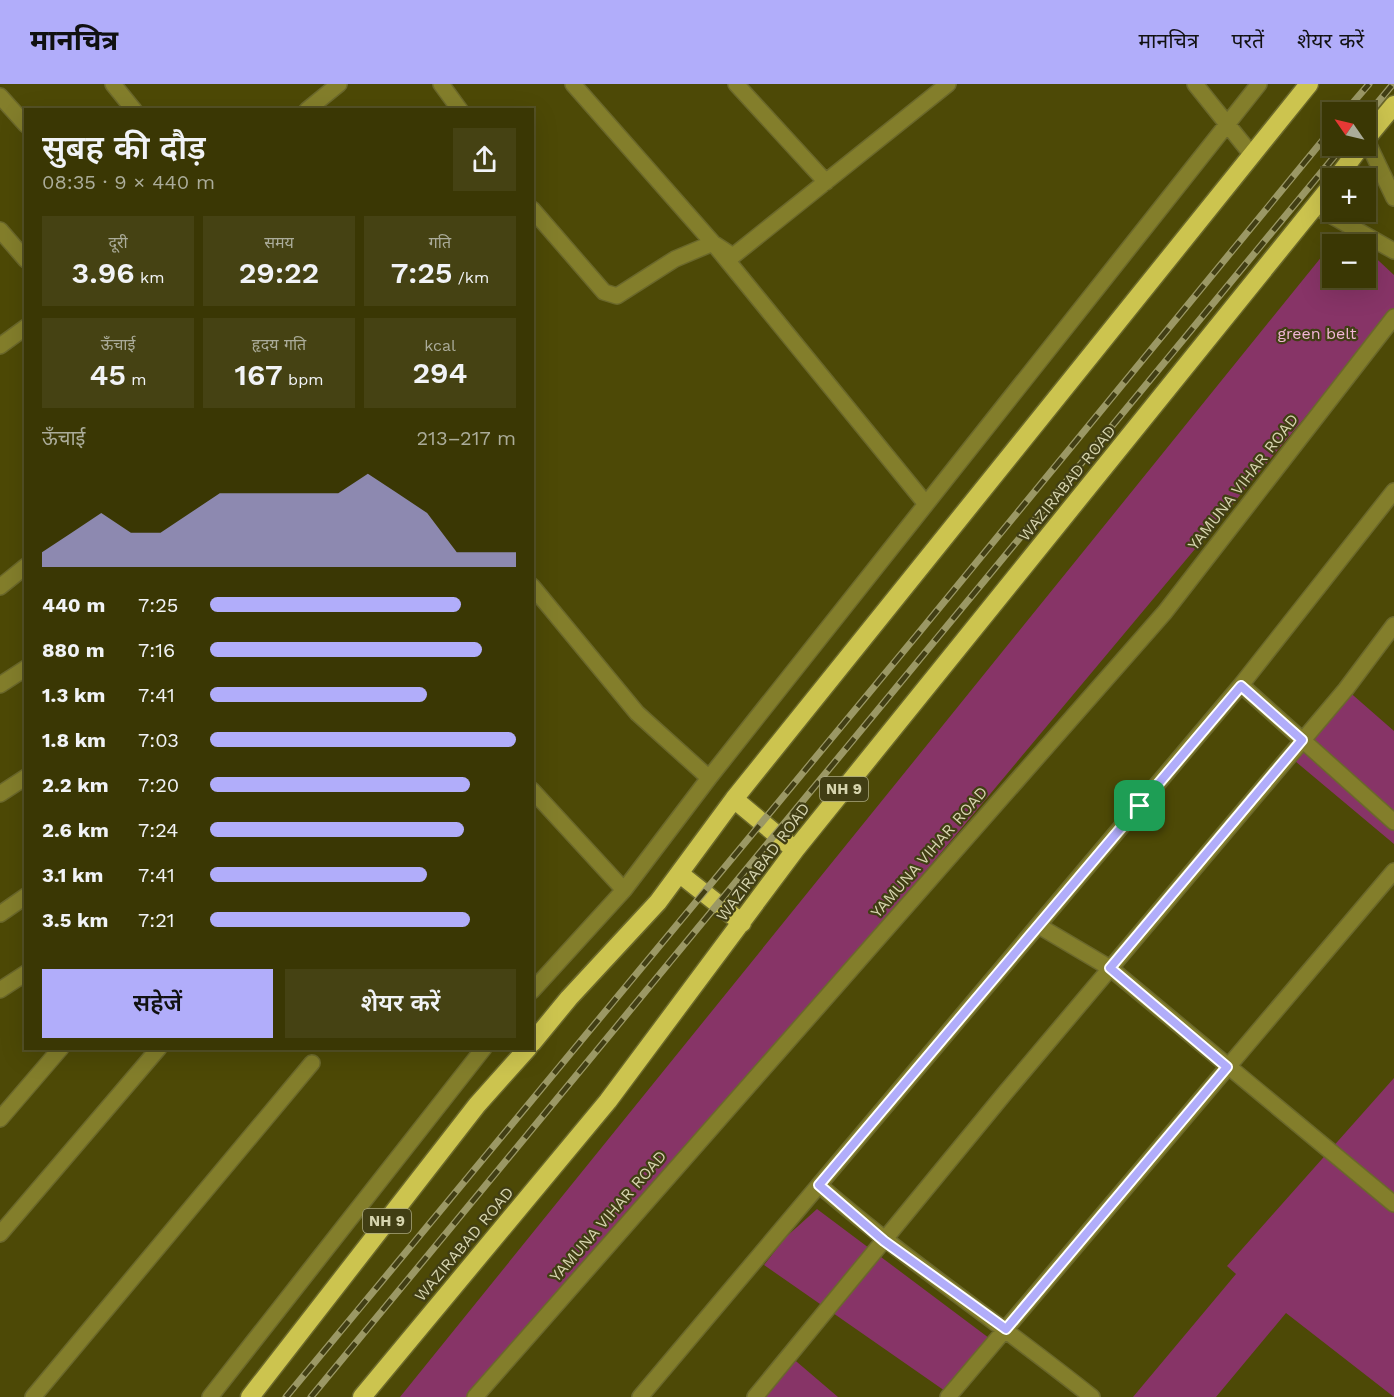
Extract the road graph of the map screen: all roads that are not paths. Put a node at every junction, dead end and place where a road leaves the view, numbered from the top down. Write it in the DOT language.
graph roads {
  1 [pos="113,84"];
  2 [pos="338,84"];
  3 [pos="441,84"];
  4 [pos="573,84"];
  5 [pos="736,84"];
  6 [pos="948,84"];
  7 [pos="1195,84"];
  8 [pos="1260,84"];
  9 [pos="1309,84"];
  10 [pos="0,96"];
  11 [pos="1394,105"];
  12 [pos="132,108"];
  13 [pos="309,108"];
  14 [pos="459,108"];
  15 [pos="24,123"];
  16 [pos="1227,123"];
  17 [pos="1376,127"];
  18 [pos="1252,155"];
  19 [pos="1372,156"];
  20 [pos="826,182"];
  21 [pos="1394,198"];
  22 [pos="1322,199"];
  23 [pos="1316,207"];
  24 [pos="534,211"];
  25 [pos="0,230"];
  26 [pos="713,243"];
  27 [pos="1394,251"];
  28 [pos="24,258"];
  29 [pos="1394,317"];
  30 [pos="24,328"];
  31 [pos="0,346"];
  32 [pos="1394,492"];
  33 [pos="926,504"];
  34 [pos="24,568"];
  35 [pos="0,587"];
  36 [pos="534,588"];
  37 [pos="1394,625"];
  38 [pos="24,669"];
  39 [pos="0,685"];
  40 [pos="1241,686"];
  41 [pos="1302,740"];
  42 [pos="24,778"];
  43 [pos="709,778"];
  44 [pos="534,792"];
  45 [pos="0,794"];
  46 [pos="734,799"];
  47 [pos="1394,822"];
  48 [pos="795,850"];
  49 [pos="1394,871"];
  50 [pos="680,874"];
  51 [pos="624,890"];
  52 [pos="24,897"];
  53 [pos="0,914"];
  54 [pos="742,923"];
  55 [pos="1039,926"];
  56 [pos="1110,968"];
  57 [pos="24,974"];
  58 [pos="534,989"];
  59 [pos="0,990"];
  60 [pos="534,1041"];
  61 [pos="59,1050"];
  62 [pos="157,1050"];
  63 [pos="482,1050"];
  64 [pos="526,1050"];
  65 [pos="312,1063"];
  66 [pos="1227,1067"];
  67 [pos="0,1119"];
  68 [pos="819,1185"];
  69 [pos="1394,1204"];
  70 [pos="0,1234"];
  71 [pos="884,1241"];
  72 [pos="1006,1329"];
  73 [pos="33,1397"];
  74 [pos="210,1397"];
  75 [pos="250,1397"];
  76 [pos="362,1397"];
  77 [pos="475,1397"];
  78 [pos="640,1397"];
  79 [pos="755,1397"];
  80 [pos="948,1397"];
  81 [pos="1092,1397"];
  1 -- 12 [label="street"];
  2 -- 13 [label="street"];
  3 -- 14 [label="street"];
  4 -- 26 [label="street"];
  5 -- 20 [label="street"];
  6 -- 20 [label="street"];
  7 -- 16 [label="street"];
  8 -- 16 [label="street"];
  9 -- 18 [label="highway"];
  10 -- 15 [label="street"];
  11 -- 17 [label="highway"];
  16 -- 18 [label="street"];
  16 -- 33 [label="street"];
  18 -- 46 [label="highway"];
  19 -- 21 [label="street"];
  20 -- 26 [label="street"];
  22 -- 23 [label="highway, WAZIRABAD ROAD / NH 9"];
  23 -- 27 [label="street"];
  23 -- 48 [label="highway, WAZIRABAD ROAD / NH 9"];
  24 -- 26 [label="street"];
  25 -- 28 [label="street"];
  26 -- 33 [label="street"];
  29 -- 77 [label="street, YAMUNA VIHAR ROAD"];
  30 -- 31 [label="street"];
  32 -- 40 [label="street"];
  33 -- 43 [label="street"];
  34 -- 35 [label="street"];
  36 -- 43 [label="street"];
  37 -- 41 [label="street"];
  38 -- 39 [label="street"];
  40 -- 41 [label="street"];
  40 -- 55 [label="street"];
  41 -- 47 [label="street"];
  41 -- 56 [label="street"];
  42 -- 45 [label="street"];
  43 -- 51 [label="street"];
  44 -- 51 [label="street"];
  46 -- 48 [label="highway"];
  46 -- 50 [label="highway"];
  48 -- 54 [label="highway, WAZIRABAD ROAD / NH 9"];
  49 -- 66 [label="street"];
  50 -- 54 [label="highway"];
  50 -- 60 [label="highway"];
  51 -- 58 [label="street"];
  52 -- 53 [label="street"];
  54 -- 76 [label="highway, WAZIRABAD ROAD / NH 9"];
  55 -- 56 [label="street"];
  55 -- 68 [label="street"];
  56 -- 66 [label="street"];
  56 -- 71 [label="street"];
  57 -- 59 [label="street"];
  61 -- 67 [label="street"];
  62 -- 70 [label="street"];
  63 -- 74 [label="street"];
  64 -- 75 [label="highway, NH 9"];
  65 -- 73 [label="street"];
  66 -- 69 [label="street"];
  66 -- 72 [label="street"];
  68 -- 71 [label="street"];
  68 -- 78 [label="street"];
  71 -- 72 [label="street"];
  71 -- 79 [label="street"];
  72 -- 80 [label="street"];
  72 -- 81 [label="street"];
}
